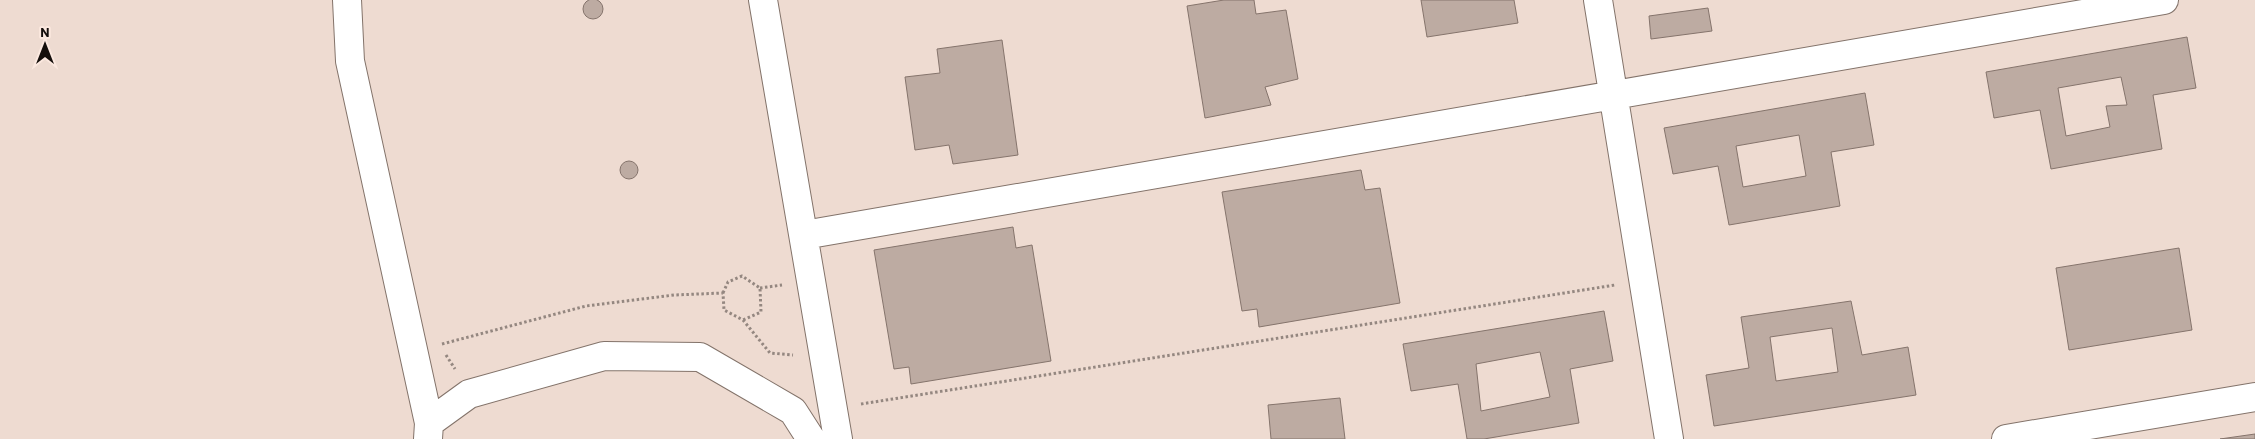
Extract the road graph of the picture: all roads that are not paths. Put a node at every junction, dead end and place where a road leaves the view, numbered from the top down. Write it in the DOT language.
graph roads {
  1 [pos="346,0"];
  2 [pos="763,0"];
  3 [pos="1598,0"];
  4 [pos="2164,0"];
  5 [pos="1613,96"];
  6 [pos="804,235"];
  7 [pos="2255,397"];
  8 [pos="429,431"];
  9 [pos="1665,438"];
  10 [pos="811,439"];
  11 [pos="838,439"];
  12 [pos="2006,439"];
  1 -- 8 [label="street"];
  2 -- 6 [label="street"];
  3 -- 5 [label="street"];
  4 -- 5 [label="street"];
  5 -- 6 [label="street"];
  5 -- 9 [label="street"];
  6 -- 11 [label="street"];
  7 -- 12 [label="street"];
  8 -- 10 [label="street"];
}
